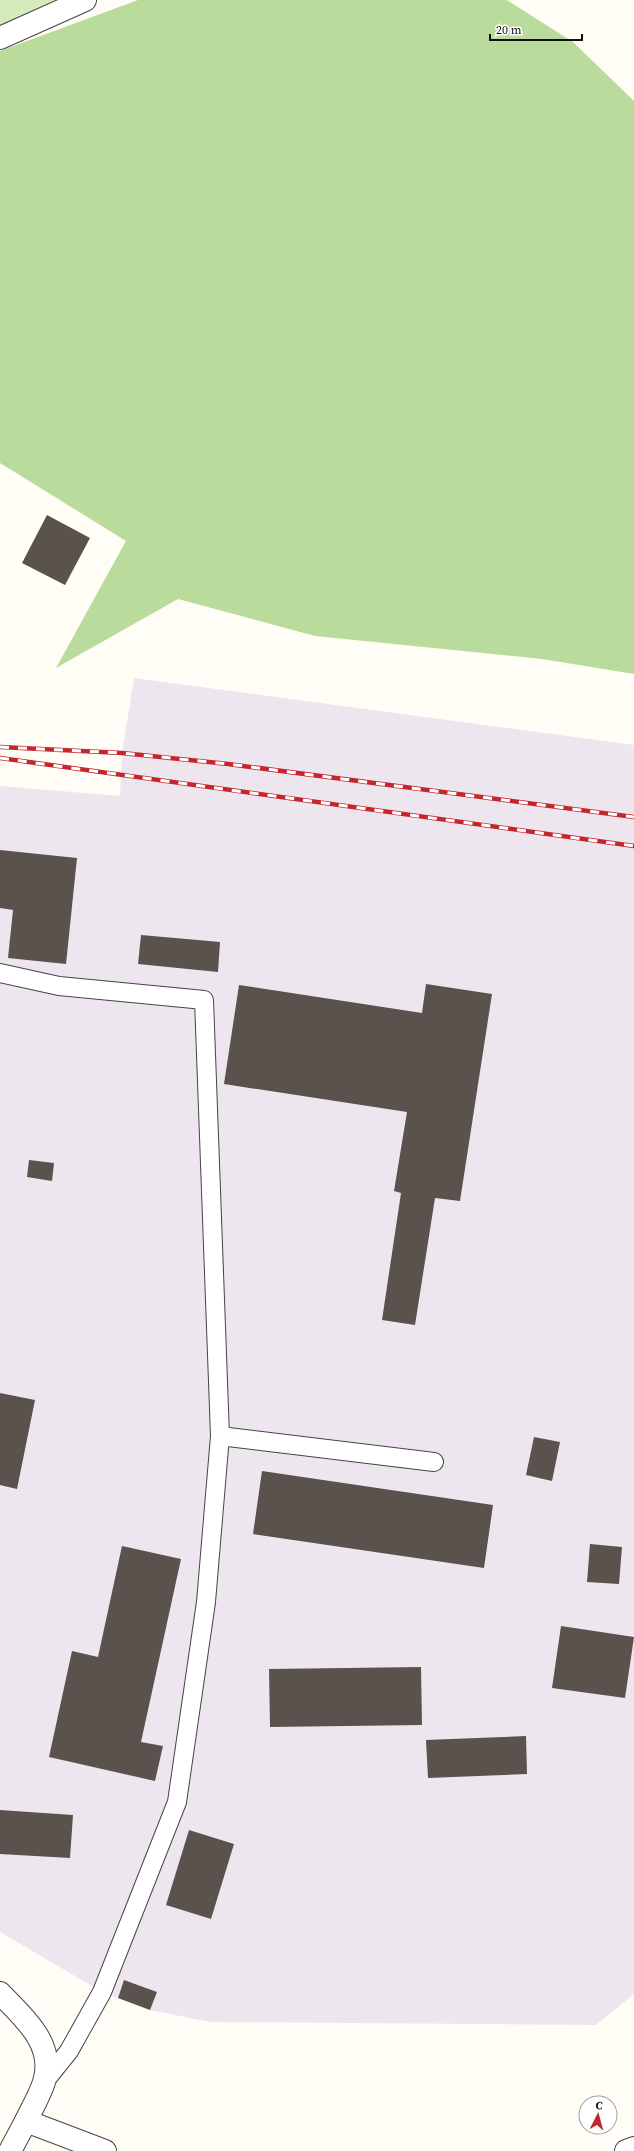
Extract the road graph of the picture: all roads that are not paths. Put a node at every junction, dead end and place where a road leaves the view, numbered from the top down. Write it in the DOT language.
graph roads {
  1 [pos="85,0"];
  2 [pos="0,38"];
  3 [pos="0,973"];
  4 [pos="220,1436"];
  5 [pos="434,1462"];
  6 [pos="0,1993"];
  7 [pos="45,2081"];
  8 [pos="26,2121"];
  9 [pos="634,2148"];
  10 [pos="10,2151"];
  11 [pos="105,2151"];
  12 [pos="626,2151"];
  1 -- 2 [label="street"];
  3 -- 4 [label="lane"];
  4 -- 5 [label="lane"];
  4 -- 7 [label="lane"];
  6 -- 7 [label="street"];
  7 -- 8 [label="street"];
  8 -- 10 [label="street"];
  8 -- 11 [label="street"];
  9 -- 12 [label="street"];
}
